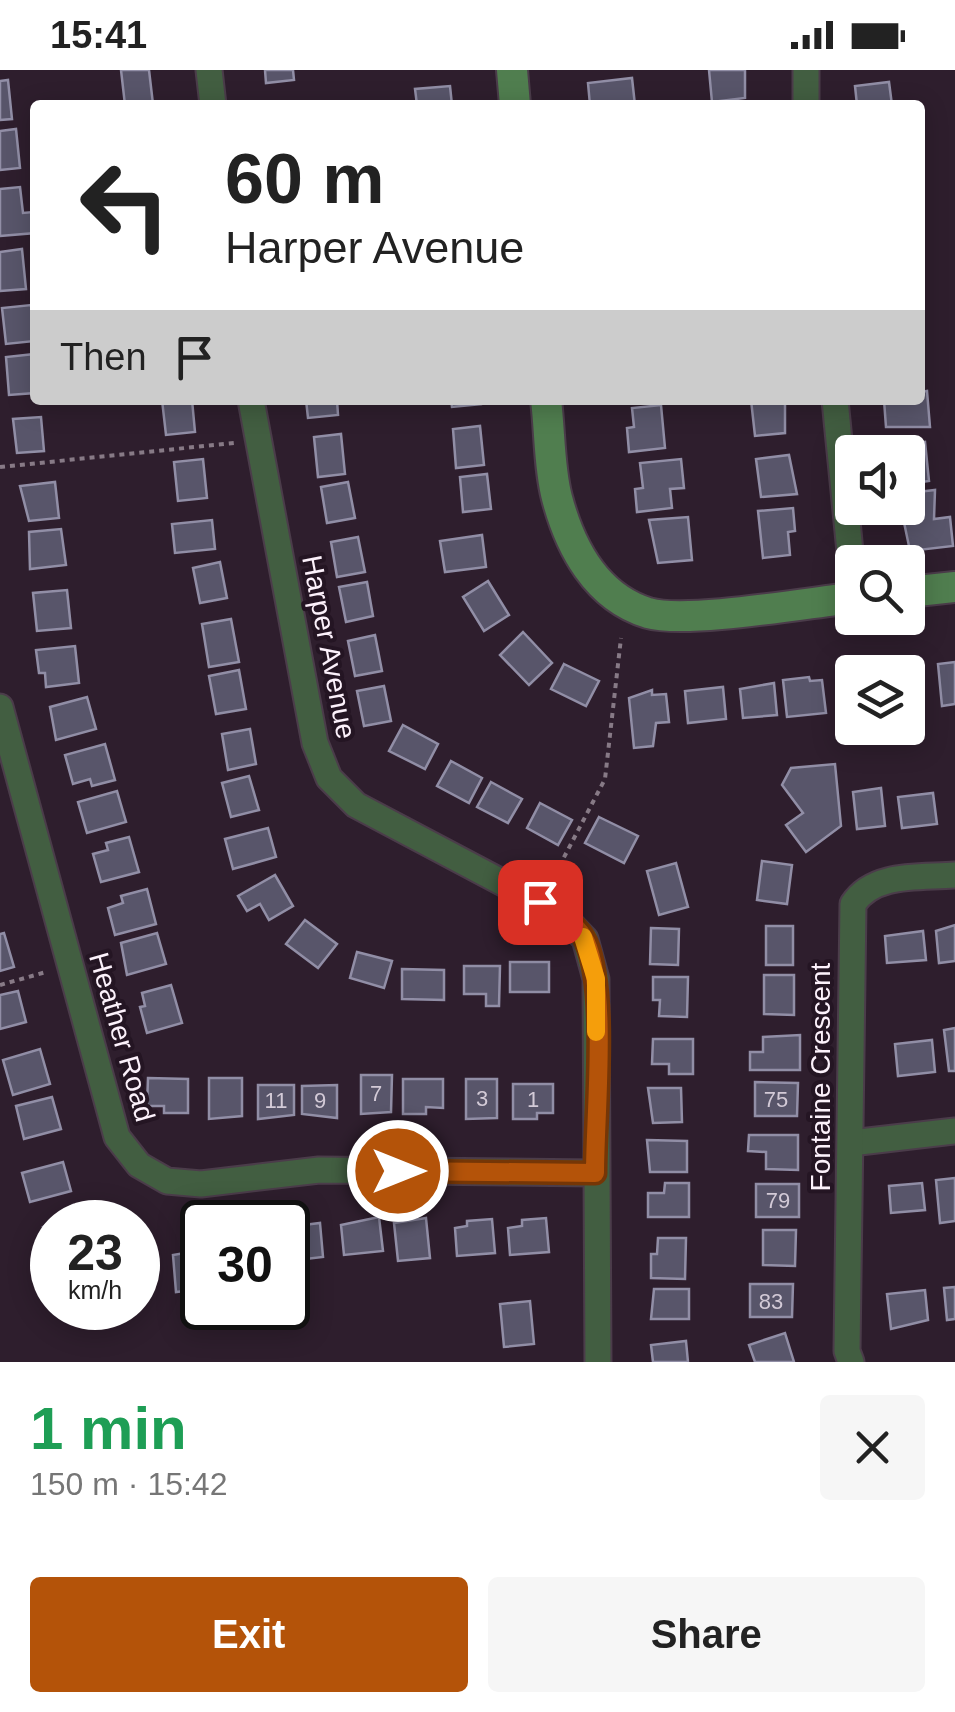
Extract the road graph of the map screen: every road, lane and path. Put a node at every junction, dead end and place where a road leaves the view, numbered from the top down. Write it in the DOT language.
graph roads {
  1 [pos="209,70"];
  2 [pos="512,70"];
  3 [pos="806,70"];
  4 [pos="212,100"];
  5 [pos="515,100"];
  6 [pos="806,100"];
  7 [pos="252,405"];
  8 [pos="547,405"];
  9 [pos="835,405"];
  10 [pos="259,441"];
  11 [pos="0,467"];
  12 [pos="849,545"];
  13 [pos="955,587"];
  14 [pos="925,590"];
  15 [pos="835,600"];
  16 [pos="621,638"];
  17 [pos="0,707"];
  18 [pos="955,875"];
  19 [pos="540,902"];
  20 [pos="70,966"];
  21 [pos="0,985"];
  22 [pos="955,1131"];
  23 [pos="852,1144"];
  24 [pos="595,1173"];
  25 [pos="598,1362"];
  26 [pos="851,1362"];
  1 -- 4 [label="street"];
  2 -- 5 [label="street"];
  3 -- 6 [label="street"];
  7 -- 10 [label="street, Harper Avenue"];
  8 -- 15 [label="street"];
  9 -- 12 [label="street"];
  10 -- 11 [label="path"];
  10 -- 19 [label="street, Harper Avenue"];
  13 -- 14 [label="street"];
  16 -- 19 [label="path"];
  17 -- 20 [label="street, Heather Road"];
  18 -- 23 [label="street, Fontaine Crescent"];
  19 -- 24 [label="street, Harper Avenue"];
  20 -- 21 [label="path"];
  20 -- 24 [label="street, Heather Road"];
  22 -- 23 [label="street"];
  23 -- 26 [label="street, Fontaine Crescent"];
  24 -- 25 [label="street, Harper Avenue"];
}
